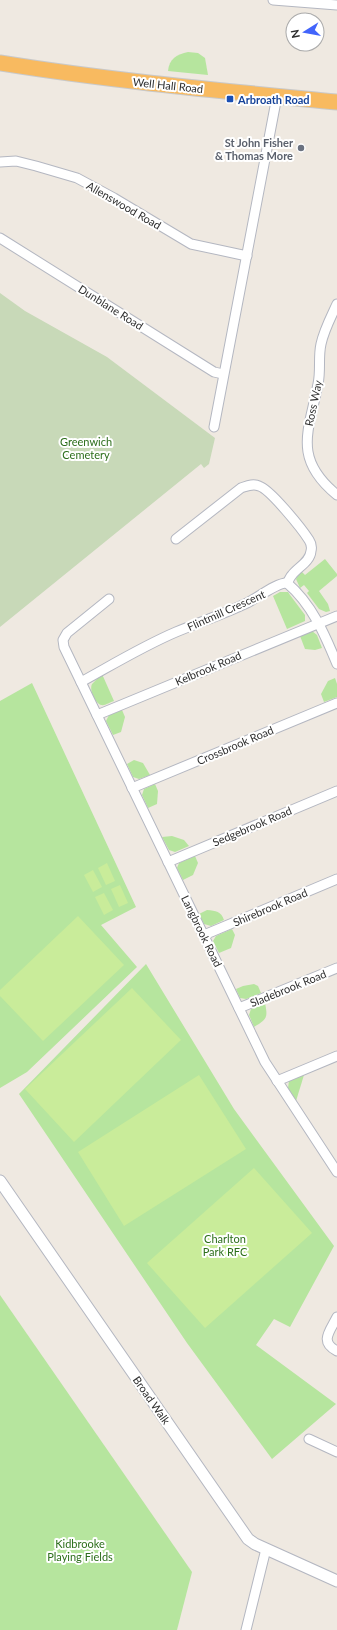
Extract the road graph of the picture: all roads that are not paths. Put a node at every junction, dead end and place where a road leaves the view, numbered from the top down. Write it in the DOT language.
graph roads {
  1 [pos="273,0"];
  2 [pos="337,4"];
  3 [pos="0,63"];
  4 [pos="278,96"];
  5 [pos="337,102"];
  6 [pos="0,162"];
  7 [pos="0,238"];
  8 [pos="247,256"];
  9 [pos="337,304"];
  10 [pos="223,374"];
  11 [pos="214,427"];
  12 [pos="337,495"];
  13 [pos="176,539"];
  14 [pos="287,583"];
  15 [pos="109,598"];
  16 [pos="337,616"];
  17 [pos="319,622"];
  18 [pos="337,664"];
  19 [pos="81,682"];
  20 [pos="337,703"];
  21 [pos="97,715"];
  22 [pos="132,788"];
  23 [pos="337,791"];
  24 [pos="168,862"];
  25 [pos="337,879"];
  26 [pos="204,935"];
  27 [pos="337,968"];
  28 [pos="239,1008"];
  29 [pos="337,1056"];
  30 [pos="277,1081"];
  31 [pos="337,1172"];
  32 [pos="0,1181"];
  33 [pos="337,1317"];
  34 [pos="337,1351"];
  35 [pos="309,1439"];
  36 [pos="337,1452"];
  37 [pos="266,1549"];
  38 [pos="337,1581"];
  39 [pos="246,1630"];
  1 -- 2 [label="street"];
  3 -- 4 [label="highway, Well Hall Road"];
  4 -- 5 [label="highway, Well Hall Road"];
  4 -- 8 [label="street"];
  6 -- 8 [label="street, Allenswood Road"];
  7 -- 10 [label="street, Dunblane Road"];
  8 -- 10 [label="street"];
  9 -- 12 [label="street, Ross Way"];
  10 -- 11 [label="street"];
  13 -- 14 [label="street"];
  14 -- 17 [label="street"];
  14 -- 19 [label="street, Flintmill Crescent"];
  15 -- 19 [label="street"];
  16 -- 17 [label="street, Kelbrook Road"];
  17 -- 18 [label="street"];
  17 -- 21 [label="street, Kelbrook Road"];
  19 -- 21 [label="street, Langbrook Road"];
  20 -- 22 [label="street, Crossbrook Road"];
  21 -- 22 [label="street, Langbrook Road"];
  22 -- 24 [label="street, Langbrook Road"];
  23 -- 24 [label="street, Sedgebrook Road"];
  24 -- 26 [label="street, Langbrook Road"];
  25 -- 26 [label="street, Shirebrook Road"];
  26 -- 28 [label="street, Langbrook Road"];
  27 -- 28 [label="street, Sladebrook Road"];
  28 -- 30 [label="street, Langbrook Road"];
  29 -- 30 [label="street"];
  30 -- 31 [label="street, Langbrook Road"];
  32 -- 37 [label="street, Broad Walk"];
  33 -- 34 [label="street"];
  35 -- 36 [label="street"];
  37 -- 38 [label="street, Broad Walk"];
  37 -- 39 [label="street"];
}
